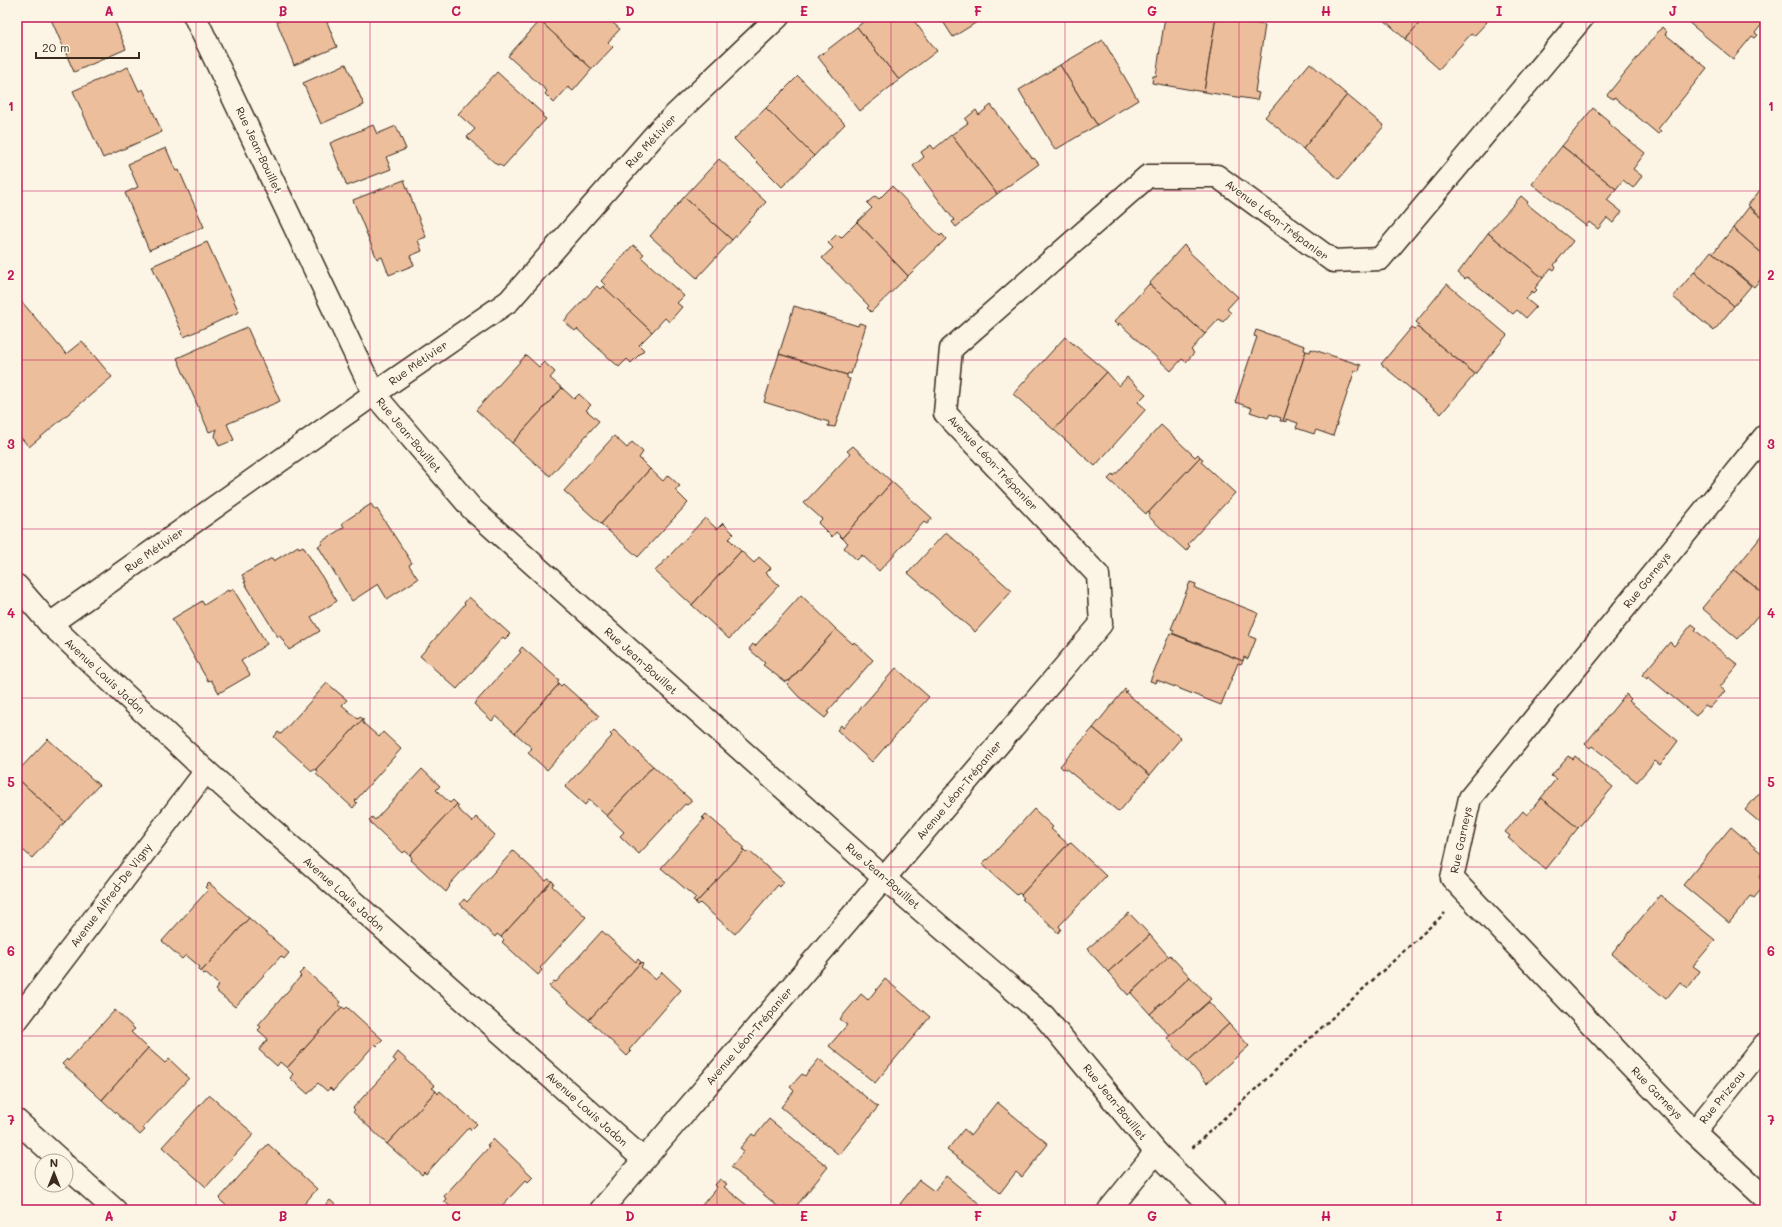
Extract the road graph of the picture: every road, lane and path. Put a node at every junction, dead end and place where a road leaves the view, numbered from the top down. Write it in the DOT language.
graph roads {
  1 [pos="195,17"];
  2 [pos="778,17"];
  3 [pos="1583,17"];
  4 [pos="374,394"];
  5 [pos="1765,436"];
  6 [pos="17,586"];
  7 [pos="50,624"];
  8 [pos="206,771"];
  9 [pos="884,878"];
  10 [pos="1466,893"];
  11 [pos="17,1020"];
  12 [pos="1765,1044"];
  13 [pos="17,1121"];
  14 [pos="1694,1132"];
  15 [pos="52,1153"];
  16 [pos="643,1159"];
  17 [pos="1164,1160"];
  18 [pos="74,1173"];
  19 [pos="1765,1198"];
  20 [pos="115,1210"];
  21 [pos="601,1210"];
  22 [pos="1109,1210"];
  23 [pos="1214,1210"];
  1 -- 4 [label="street, Rue Jean-Bouillet"];
  2 -- 4 [label="street, Rue Métivier"];
  3 -- 9 [label="street, Avenue Léon-Trépanier"];
  4 -- 7 [label="street, Rue Métivier"];
  4 -- 9 [label="street, Rue Jean-Bouillet"];
  5 -- 10 [label="street, Rue Garneys"];
  6 -- 7 [label="street"];
  7 -- 8 [label="street, Avenue Louis Jadon"];
  8 -- 11 [label="street, Avenue Alfred-De Vigny"];
  8 -- 16 [label="street, Avenue Louis Jadon"];
  9 -- 16 [label="street, Avenue Léon-Trépanier"];
  9 -- 17 [label="street, Rue Jean-Bouillet"];
  10 -- 14 [label="street, Rue Garneys"];
  10 -- 17 [label="path"];
  12 -- 14 [label="street, Rue Prizeau"];
  13 -- 15 [label="street"];
  14 -- 19 [label="street, Rue Garneys"];
  16 -- 21 [label="street, Avenue Léon-Trépanier"];
  17 -- 22 [label="street"];
  17 -- 23 [label="street, Rue Jean-Bouillet"];
  18 -- 20 [label="street"];
}
